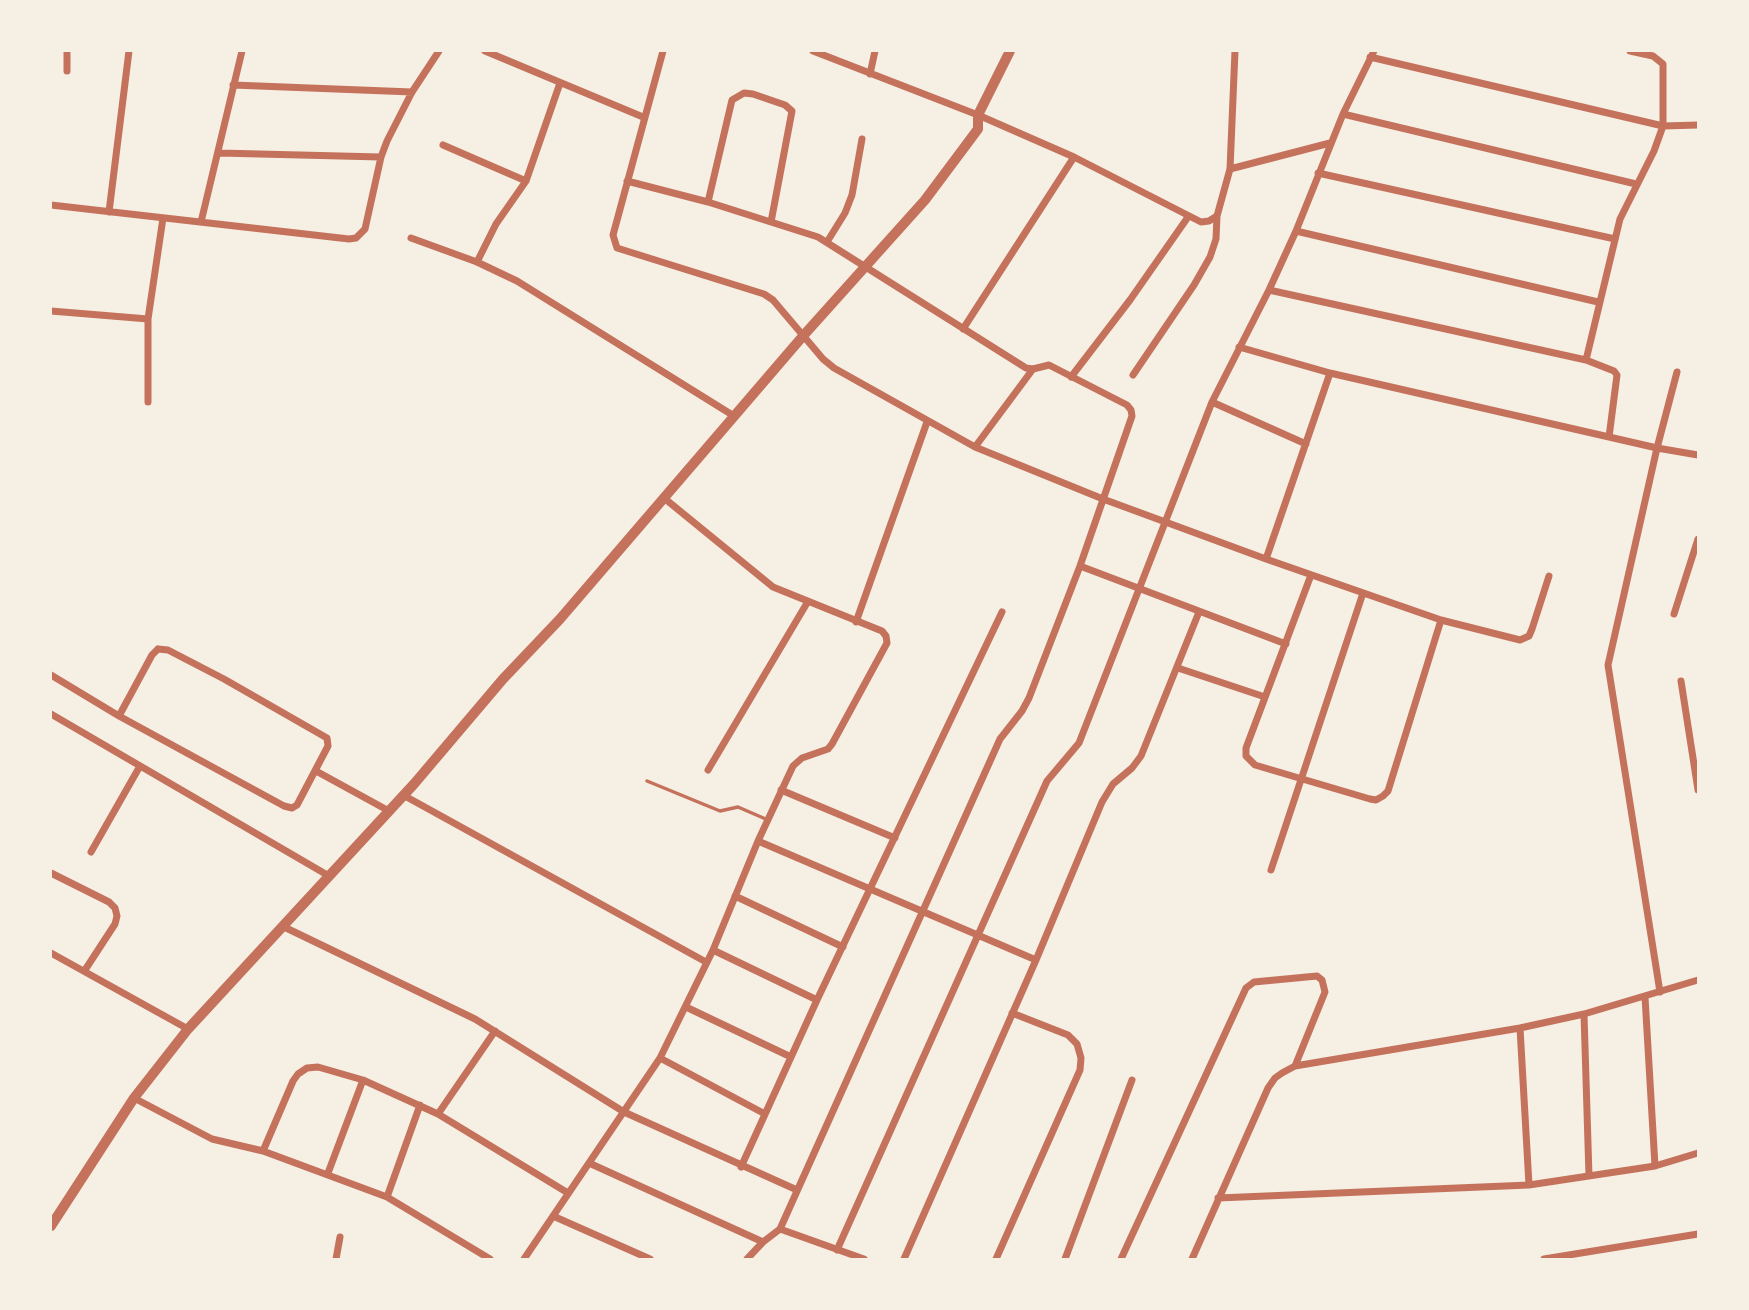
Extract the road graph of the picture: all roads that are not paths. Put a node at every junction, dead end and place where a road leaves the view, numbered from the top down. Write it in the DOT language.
graph roads {
  1 [pos="67,51"];
  2 [pos="129,51"];
  3 [pos="242,51"];
  4 [pos="439,51"];
  5 [pos="485,51"];
  6 [pos="663,51"];
  7 [pos="813,51"];
  8 [pos="875,51"];
  9 [pos="1010,51"];
  10 [pos="1235,51"];
  11 [pos="1630,51"];
  12 [pos="1372,54"];
  13 [pos="67,71"];
  14 [pos="870,74"];
  15 [pos="560,83"];
  16 [pos="233,85"];
  17 [pos="412,92"];
  18 [pos="1343,114"];
  19 [pos="978,115"];
  20 [pos="643,117"];
  21 [pos="1698,125"];
  22 [pos="1663,126"];
  23 [pos="862,139"];
  24 [pos="1330,143"];
  25 [pos="443,145"];
  26 [pos="219,153"];
  27 [pos="381,157"];
  28 [pos="1074,157"];
  29 [pos="1230,169"];
  30 [pos="1318,173"];
  31 [pos="526,181"];
  32 [pos="627,181"];
  33 [pos="1636,184"];
  34 [pos="708,202"];
  35 [pos="51,205"];
  36 [pos="109,212"];
  37 [pos="1188,216"];
  38 [pos="1217,216"];
  39 [pos="163,218"];
  40 [pos="201,222"];
  41 [pos="771,222"];
  42 [pos="1296,231"];
  43 [pos="411,238"];
  44 [pos="1615,239"];
  45 [pos="827,242"];
  46 [pos="477,262"];
  47 [pos="866,267"];
  48 [pos="1269,290"];
  49 [pos="1598,302"];
  50 [pos="51,311"];
  51 [pos="148,319"];
  52 [pos="51,320"];
  53 [pos="963,329"];
  54 [pos="803,336"];
  55 [pos="1239,347"];
  56 [pos="1586,360"];
  57 [pos="1033,369"];
  58 [pos="1678,372"];
  59 [pos="1329,373"];
  60 [pos="1133,375"];
  61 [pos="1071,377"];
  62 [pos="148,402"];
  63 [pos="1212,402"];
  64 [pos="734,416"];
  65 [pos="927,422"];
  66 [pos="1609,437"];
  67 [pos="1306,444"];
  68 [pos="975,447"];
  69 [pos="1657,448"];
  70 [pos="1698,455"];
  71 [pos="664,498"];
  72 [pos="1103,499"];
  73 [pos="1163,522"];
  74 [pos="1698,542"];
  75 [pos="1266,559"];
  76 [pos="1080,566"];
  77 [pos="1311,575"];
  78 [pos="1549,576"];
  79 [pos="1138,590"];
  80 [pos="1363,593"];
  81 [pos="807,603"];
  82 [pos="1002,611"];
  83 [pos="1199,612"];
  84 [pos="1674,614"];
  85 [pos="1441,620"];
  86 [pos="856,622"];
  87 [pos="1286,644"];
  88 [pos="1178,668"];
  89 [pos="51,676"];
  90 [pos="1681,681"];
  91 [pos="1265,697"];
  92 [pos="51,714"];
  93 [pos="119,716"];
  94 [pos="140,766"];
  95 [pos="708,770"];
  96 [pos="316,771"];
  97 [pos="1301,778"];
  98 [pos="647,781"];
  99 [pos="781,790"];
  100 [pos="1698,790"];
  101 [pos="403,795"];
  102 [pos="389,811"];
  103 [pos="768,820"];
  104 [pos="895,838"];
  105 [pos="758,841"];
  106 [pos="92,852"];
  107 [pos="1271,870"];
  108 [pos="51,873"];
  109 [pos="329,876"];
  110 [pos="871,889"];
  111 [pos="735,896"];
  112 [pos="921,911"];
  113 [pos="282,926"];
  114 [pos="979,936"];
  115 [pos="843,947"];
  116 [pos="713,950"];
  117 [pos="51,953"];
  118 [pos="1036,960"];
  119 [pos="706,962"];
  120 [pos="85,970"];
  121 [pos="1698,980"];
  122 [pos="1660,992"];
  123 [pos="1645,997"];
  124 [pos="817,1000"];
  125 [pos="686,1007"];
  126 [pos="1012,1013"];
  127 [pos="1584,1014"];
  128 [pos="1520,1028"];
  129 [pos="188,1029"];
  130 [pos="495,1031"];
  131 [pos="791,1057"];
  132 [pos="660,1058"];
  133 [pos="1295,1066"];
  134 [pos="363,1080"];
  135 [pos="1132,1080"];
  136 [pos="134,1098"];
  137 [pos="420,1105"];
  138 [pos="624,1112"];
  139 [pos="438,1114"];
  140 [pos="765,1114"];
  141 [pos="263,1151"];
  142 [pos="1698,1153"];
  143 [pos="589,1163"];
  144 [pos="1655,1166"];
  145 [pos="741,1167"];
  146 [pos="328,1174"];
  147 [pos="1589,1177"];
  148 [pos="1529,1185"];
  149 [pos="797,1190"];
  150 [pos="568,1193"];
  151 [pos="387,1197"];
  152 [pos="1217,1198"];
  153 [pos="553,1216"];
  154 [pos="51,1226"];
  155 [pos="780,1229"];
  156 [pos="1698,1234"];
  157 [pos="340,1237"];
  158 [pos="763,1242"];
  159 [pos="837,1250"];
  160 [pos="1594,1250"];
  161 [pos="336,1259"];
  162 [pos="490,1259"];
  163 [pos="524,1259"];
  164 [pos="650,1259"];
  165 [pos="747,1259"];
  166 [pos="864,1259"];
  167 [pos="904,1259"];
  168 [pos="996,1259"];
  169 [pos="1065,1259"];
  170 [pos="1121,1259"];
  171 [pos="1192,1259"];
  172 [pos="1544,1259"];
  173 [pos="1595,1259"];
  1 -- 13 [label="street"];
  2 -- 36 [label="street"];
  3 -- 16 [label="street"];
  4 -- 17 [label="street"];
  5 -- 15 [label="street"];
  6 -- 20 [label="street"];
  7 -- 14 [label="street"];
  8 -- 14 [label="street"];
  9 -- 19 [label="street"];
  10 -- 29 [label="street"];
  11 -- 22 [label="street"];
  12 -- 18 [label="street"];
  12 -- 22 [label="street"];
  14 -- 19 [label="street"];
  15 -- 20 [label="street"];
  15 -- 31 [label="street"];
  16 -- 17 [label="street"];
  16 -- 26 [label="street"];
  17 -- 27 [label="street"];
  18 -- 24 [label="street"];
  18 -- 33 [label="street"];
  19 -- 28 [label="street"];
  19 -- 47 [label="street"];
  20 -- 32 [label="street"];
  21 -- 22 [label="street"];
  22 -- 33 [label="street"];
  23 -- 45 [label="street"];
  24 -- 29 [label="street"];
  24 -- 30 [label="street"];
  25 -- 31 [label="street"];
  26 -- 27 [label="street"];
  26 -- 40 [label="street"];
  27 -- 40 [label="street"];
  28 -- 37 [label="street"];
  28 -- 53 [label="street"];
  29 -- 38 [label="street"];
  30 -- 42 [label="street"];
  30 -- 44 [label="street"];
  31 -- 46 [label="street"];
  32 -- 34 [label="street"];
  32 -- 54 [label="street"];
  33 -- 44 [label="street"];
  34 -- 41 [label="street"];
  34 -- 41 [label="street"];
  35 -- 36 [label="street"];
  36 -- 39 [label="street"];
  37 -- 38 [label="street"];
  37 -- 61 [label="street"];
  38 -- 60 [label="street"];
  39 -- 40 [label="street"];
  39 -- 51 [label="street"];
  41 -- 45 [label="street"];
  42 -- 48 [label="street"];
  42 -- 49 [label="street"];
  43 -- 46 [label="street"];
  44 -- 49 [label="street"];
  45 -- 47 [label="street"];
  46 -- 64 [label="street"];
  47 -- 53 [label="street"];
  47 -- 54 [label="street"];
  48 -- 55 [label="street"];
  48 -- 56 [label="street"];
  49 -- 56 [label="street"];
  50 -- 51 [label="street"];
  50 -- 52 [label="street"];
  51 -- 62 [label="street"];
  53 -- 57 [label="street"];
  54 -- 64 [label="street"];
  54 -- 65 [label="street"];
  55 -- 59 [label="street"];
  55 -- 63 [label="street"];
  56 -- 66 [label="street"];
  57 -- 61 [label="street"];
  57 -- 68 [label="street"];
  58 -- 69 [label="street"];
  59 -- 66 [label="street"];
  59 -- 67 [label="street"];
  61 -- 72 [label="street"];
  63 -- 67 [label="street"];
  63 -- 73 [label="street"];
  64 -- 71 [label="street"];
  65 -- 68 [label="street"];
  65 -- 86 [label="street"];
  66 -- 69 [label="street"];
  67 -- 75 [label="street"];
  68 -- 72 [label="street"];
  69 -- 70 [label="street"];
  69 -- 122 [label="street"];
  71 -- 81 [label="street"];
  71 -- 101 [label="street"];
  72 -- 73 [label="street"];
  72 -- 76 [label="street"];
  73 -- 75 [label="street"];
  73 -- 79 [label="street"];
  74 -- 84 [label="street"];
  75 -- 77 [label="street"];
  76 -- 79 [label="street"];
  76 -- 112 [label="street"];
  77 -- 80 [label="street"];
  77 -- 87 [label="street"];
  78 -- 85 [label="street"];
  79 -- 83 [label="street"];
  79 -- 114 [label="street"];
  80 -- 85 [label="street"];
  80 -- 97 [label="street"];
  81 -- 86 [label="street"];
  81 -- 95 [label="street"];
  82 -- 104 [label="street"];
  83 -- 87 [label="street"];
  83 -- 88 [label="street"];
  85 -- 97 [label="street"];
  86 -- 99 [label="street"];
  87 -- 91 [label="street"];
  88 -- 91 [label="street"];
  88 -- 118 [label="street"];
  89 -- 93 [label="street"];
  90 -- 100 [label="street"];
  91 -- 97 [label="street"];
  92 -- 94 [label="street"];
  93 -- 96 [label="street"];
  93 -- 96 [label="street"];
  94 -- 106 [label="street"];
  94 -- 109 [label="street"];
  96 -- 102 [label="street"];
  97 -- 107 [label="street"];
  98 -- 103 [label="lane"];
  99 -- 103 [label="street"];
  99 -- 104 [label="street"];
  101 -- 102 [label="street"];
  101 -- 119 [label="street"];
  102 -- 109 [label="street"];
  103 -- 105 [label="street"];
  104 -- 110 [label="street"];
  105 -- 110 [label="street"];
  105 -- 111 [label="street"];
  108 -- 120 [label="street"];
  109 -- 113 [label="street"];
  110 -- 112 [label="street"];
  110 -- 115 [label="street"];
  111 -- 115 [label="street"];
  111 -- 116 [label="street"];
  112 -- 114 [label="street"];
  112 -- 149 [label="street"];
  113 -- 129 [label="street"];
  113 -- 130 [label="street"];
  114 -- 118 [label="street"];
  114 -- 159 [label="street"];
  115 -- 124 [label="street"];
  116 -- 119 [label="street"];
  116 -- 124 [label="street"];
  117 -- 120 [label="street"];
  118 -- 126 [label="street"];
  119 -- 125 [label="street"];
  120 -- 129 [label="street"];
  121 -- 122 [label="street"];
  122 -- 123 [label="street"];
  123 -- 127 [label="street"];
  123 -- 144 [label="street"];
  124 -- 131 [label="street"];
  125 -- 131 [label="street"];
  125 -- 132 [label="street"];
  126 -- 167 [label="street"];
  126 -- 168 [label="street"];
  127 -- 128 [label="street"];
  127 -- 147 [label="street"];
  128 -- 133 [label="street"];
  128 -- 148 [label="street"];
  129 -- 136 [label="street"];
  130 -- 138 [label="street"];
  130 -- 139 [label="street"];
  131 -- 140 [label="street"];
  132 -- 138 [label="street"];
  132 -- 140 [label="street"];
  133 -- 152 [label="street"];
  133 -- 170 [label="street"];
  134 -- 137 [label="street"];
  134 -- 141 [label="street"];
  134 -- 146 [label="street"];
  135 -- 169 [label="street"];
  136 -- 141 [label="street"];
  136 -- 154 [label="street"];
  137 -- 139 [label="street"];
  137 -- 151 [label="street"];
  138 -- 143 [label="street"];
  138 -- 145 [label="street"];
  139 -- 150 [label="street"];
  140 -- 145 [label="street"];
  141 -- 146 [label="street"];
  142 -- 144 [label="street"];
  143 -- 150 [label="street"];
  143 -- 158 [label="street"];
  144 -- 147 [label="street"];
  145 -- 149 [label="street"];
  146 -- 151 [label="street"];
  147 -- 148 [label="street"];
  148 -- 152 [label="street"];
  149 -- 155 [label="street"];
  150 -- 153 [label="street"];
  151 -- 162 [label="street"];
  152 -- 171 [label="street"];
  153 -- 163 [label="street"];
  153 -- 164 [label="street"];
  155 -- 158 [label="street"];
  155 -- 159 [label="street"];
  156 -- 160 [label="street"];
  157 -- 161 [label="street"];
  158 -- 165 [label="street"];
  159 -- 166 [label="street"];
  160 -- 172 [label="street"];
  160 -- 173 [label="street"];
}
